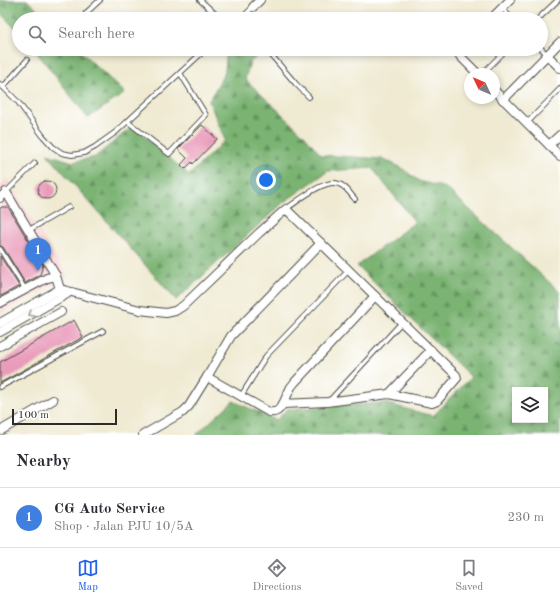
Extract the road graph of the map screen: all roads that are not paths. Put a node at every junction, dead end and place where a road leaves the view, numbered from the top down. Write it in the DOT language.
graph roads {
  1 [pos="100,0"];
  2 [pos="200,0"];
  3 [pos="260,0"];
  4 [pos="510,0"];
  5 [pos="558,0"];
  6 [pos="253,7"];
  7 [pos="502,8"];
  8 [pos="87,12"];
  9 [pos="213,12"];
  10 [pos="248,12"];
  11 [pos="498,12"];
  12 [pos="506,12"];
  13 [pos="545,12"];
  14 [pos="560,42"];
  15 [pos="548,54"];
  16 [pos="198,56"];
  17 [pos="272,56"];
  18 [pos="464,56"];
  19 [pos="500,56"];
  20 [pos="546,56"];
  21 [pos="548,56"];
  22 [pos="28,60"];
  23 [pos="473,68"];
  24 [pos="488,68"];
  25 [pos="560,68"];
  26 [pos="180,73"];
  27 [pos="1,86"];
  28 [pos="560,89"];
  29 [pos="309,97"];
  30 [pos="500,97"];
  31 [pos="503,100"];
  32 [pos="128,122"];
  33 [pos="527,123"];
  34 [pos="560,135"];
  35 [pos="549,145"];
  36 [pos="560,156"];
  37 [pos="36,163"];
  38 [pos="6,192"];
  39 [pos="0,198"];
  40 [pos="355,199"];
  41 [pos="69,208"];
  42 [pos="286,209"];
  43 [pos="29,230"];
  44 [pos="321,243"];
  45 [pos="0,249"];
  46 [pos="349,270"];
  47 [pos="56,276"];
  48 [pos="25,290"];
  49 [pos="61,293"];
  50 [pos="375,296"];
  51 [pos="0,304"];
  52 [pos="61,312"];
  53 [pos="402,322"];
  54 [pos="0,323"];
  55 [pos="103,331"];
  56 [pos="0,332"];
  57 [pos="0,346"];
  58 [pos="431,350"];
  59 [pos="207,377"];
  60 [pos="0,387"];
  61 [pos="389,394"];
  62 [pos="241,396"];
  63 [pos="53,400"];
  64 [pos="327,402"];
  65 [pos="283,404"];
  66 [pos="0,431"];
  67 [pos="143,435"];
  1 -- 8 [label="lane"];
  2 -- 9 [label="lane"];
  3 -- 6 [label="street"];
  4 -- 7 [label="street"];
  5 -- 13 [label="lane"];
  6 -- 10 [label="lane"];
  7 -- 11 [label="street"];
  7 -- 12 [label="lane"];
  14 -- 15 [label="street"];
  16 -- 26 [label="lane"];
  17 -- 29 [label="lane"];
  18 -- 23 [label="street"];
  19 -- 24 [label="lane"];
  20 -- 31 [label="street"];
  21 -- 25 [label="street"];
  22 -- 27 [label="lane"];
  26 -- 32 [label="lane"];
  26 -- 32 [label="lane"];
  27 -- 32 [label="lane"];
  28 -- 33 [label="lane"];
  30 -- 31 [label="street"];
  31 -- 33 [label="street"];
  33 -- 35 [label="street"];
  34 -- 35 [label="street"];
  35 -- 36 [label="street"];
  37 -- 38 [label="lane"];
  38 -- 39 [label="street"];
  38 -- 43 [label="street"];
  40 -- 42 [label="lane"];
  41 -- 43 [label="lane"];
  42 -- 44 [label="street"];
  42 -- 49 [label="street"];
  43 -- 47 [label="street"];
  44 -- 46 [label="street"];
  44 -- 59 [label="street"];
  45 -- 48 [label="lane"];
  46 -- 50 [label="street"];
  46 -- 62 [label="lane"];
  47 -- 48 [label="street"];
  47 -- 49 [label="street"];
  48 -- 51 [label="street"];
  49 -- 54 [label="street"];
  49 -- 56 [label="street, one-way"];
  50 -- 53 [label="street"];
  50 -- 65 [label="street"];
  52 -- 57 [label="street"];
  53 -- 58 [label="street"];
  53 -- 64 [label="lane"];
  55 -- 60 [label="lane"];
  58 -- 61 [label="street"];
  58 -- 61 [label="street"];
  59 -- 62 [label="street"];
  59 -- 67 [label="street"];
  61 -- 64 [label="street"];
  62 -- 65 [label="street"];
  63 -- 66 [label="street"];
  64 -- 65 [label="street"];
}
